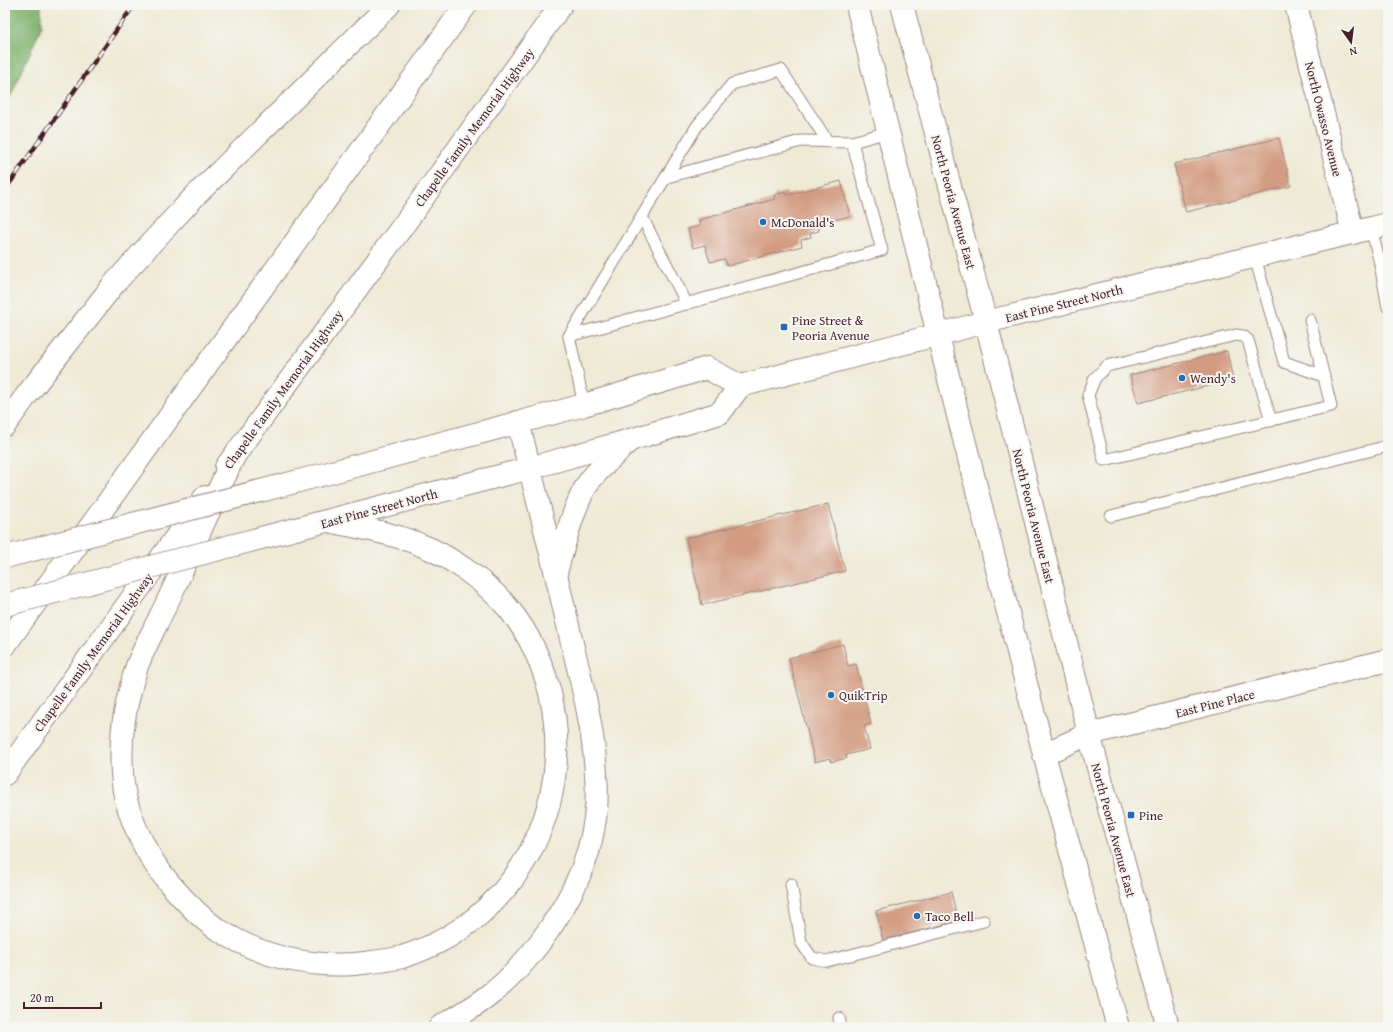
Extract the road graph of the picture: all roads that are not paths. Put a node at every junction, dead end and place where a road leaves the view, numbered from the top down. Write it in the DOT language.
graph roads {
  1 [pos="389,5"];
  2 [pos="466,5"];
  3 [pos="561,5"];
  4 [pos="856,5"];
  5 [pos="902,5"];
  6 [pos="1296,5"];
  7 [pos="888,132"];
  8 [pos="828,142"];
  9 [pos="852,142"];
  10 [pos="667,177"];
  11 [pos="642,217"];
  12 [pos="1371,228"];
  13 [pos="1255,257"];
  14 [pos="687,304"];
  15 [pos="1388,305"];
  16 [pos="1310,320"];
  17 [pos="986,322"];
  18 [pos="938,334"];
  19 [pos="569,336"];
  20 [pos="1324,376"];
  21 [pos="740,386"];
  22 [pos="584,405"];
  23 [pos="1271,421"];
  24 [pos="518,422"];
  25 [pos="5,425"];
  26 [pos="630,440"];
  27 [pos="1388,446"];
  28 [pos="234,456"];
  29 [pos="530,468"];
  30 [pos="1111,516"];
  31 [pos="329,521"];
  32 [pos="5,557"];
  33 [pos="556,572"];
  34 [pos="5,605"];
  35 [pos="5,645"];
  36 [pos="1388,660"];
  37 [pos="1089,734"];
  38 [pos="1044,754"];
  39 [pos="5,774"];
  40 [pos="791,884"];
  41 [pos="984,921"];
  42 [pos="440,1027"];
  43 [pos="1118,1027"];
  44 [pos="1168,1027"];
  1 -- 25 [label="main road"];
  2 -- 35 [label="main road"];
  3 -- 28 [label="main road, Chapelle Family Memorial Highway"];
  4 -- 7 [label="main road"];
  5 -- 17 [label="main road, North Peoria Avenue East"];
  6 -- 12 [label="main road, North Owasso Avenue"];
  7 -- 9 [label="lane"];
  7 -- 18 [label="main road"];
  8 -- 9 [label="lane"];
  8 -- 10 [label="lane"];
  8 -- 10 [label="lane"];
  9 -- 14 [label="lane"];
  10 -- 11 [label="lane"];
  11 -- 14 [label="lane"];
  11 -- 19 [label="lane"];
  12 -- 13 [label="main road, East Pine Street North"];
  12 -- 15 [label="lane"];
  13 -- 17 [label="main road, East Pine Street North"];
  13 -- 20 [label="lane"];
  14 -- 19 [label="lane"];
  16 -- 20 [label="lane"];
  17 -- 18 [label="main road, East Pine Street North"];
  17 -- 37 [label="main road, North Peoria Avenue East"];
  18 -- 21 [label="main road, East Pine Street North"];
  18 -- 38 [label="main road"];
  19 -- 22 [label="lane"];
  20 -- 23 [label="lane"];
  21 -- 22 [label="main road"];
  21 -- 26 [label="main road, East Pine Street North"];
  22 -- 24 [label="main road"];
  23 -- 23 [label="lane"];
  24 -- 29 [label="main road"];
  24 -- 32 [label="main road, bridge"];
  26 -- 29 [label="main road, East Pine Street North"];
  26 -- 33 [label="main road"];
  27 -- 30 [label="lane"];
  28 -- 31 [label="main road"];
  28 -- 39 [label="main road, Chapelle Family Memorial Highway"];
  29 -- 31 [label="main road, East Pine Street North"];
  29 -- 33 [label="main road"];
  31 -- 34 [label="main road, East Pine Street North, bridge"];
  33 -- 42 [label="main road"];
  36 -- 37 [label="main road, East Pine Place"];
  37 -- 38 [label="main road, East Pine Place"];
  37 -- 44 [label="main road, North Peoria Avenue East"];
  38 -- 43 [label="main road"];
  40 -- 41 [label="lane"];
}
